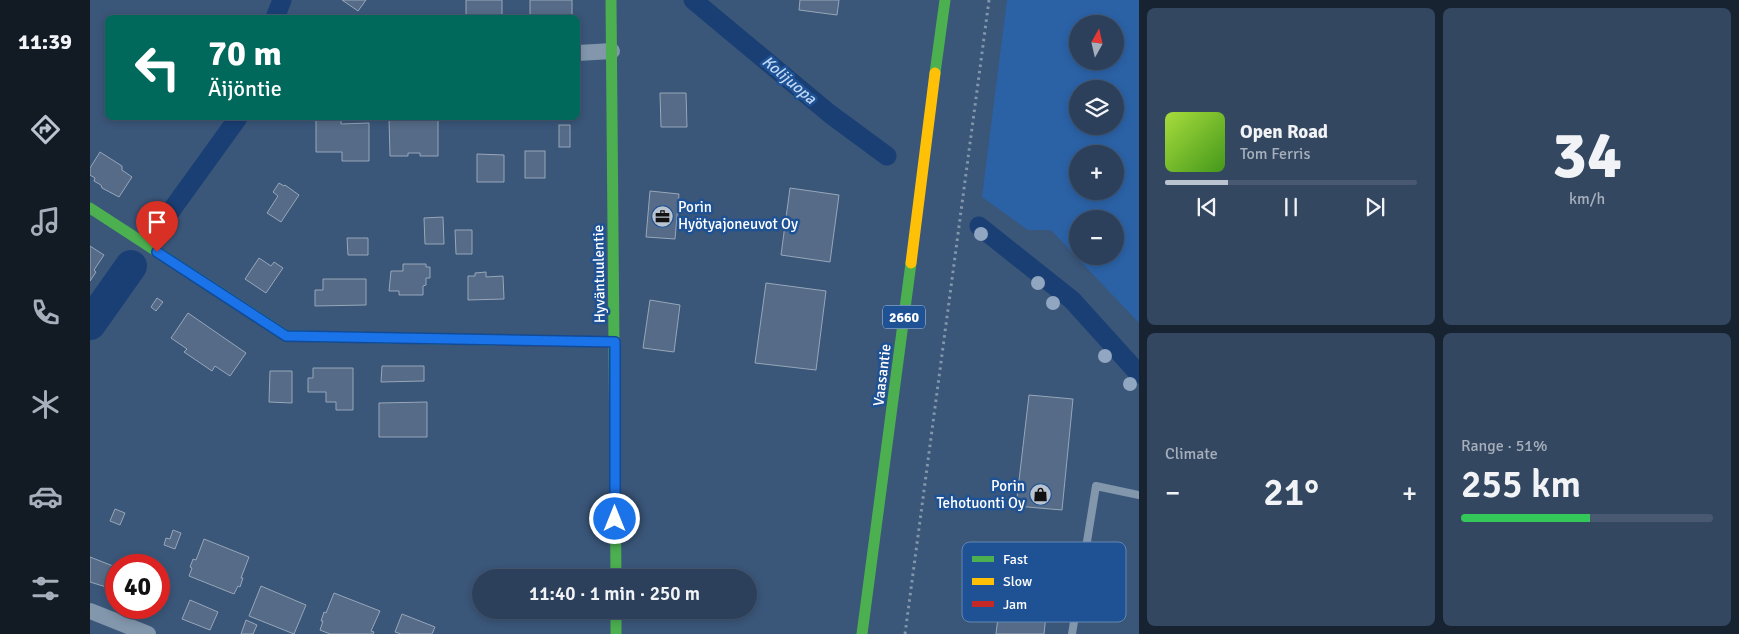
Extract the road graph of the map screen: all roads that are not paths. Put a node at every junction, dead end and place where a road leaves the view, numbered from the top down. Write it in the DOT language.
graph roads {
  1 [pos="611,0"];
  2 [pos="945,0"];
  3 [pos="612,52"];
  4 [pos="580,53"];
  5 [pos="90,208"];
  6 [pos="615,342"];
  7 [pos="1139,495"];
  8 [pos="1087,542"];
  9 [pos="616,569"];
  10 [pos="90,611"];
  11 [pos="616,619"];
  12 [pos="148,634"];
  13 [pos="616,634"];
  14 [pos="862,634"];
  1 -- 3 [label="street, Hyväntuulentie"];
  2 -- 14 [label="street, Vaasantie / 2660"];
  3 -- 4 [label="street"];
  3 -- 6 [label="street, Hyväntuulentie"];
  5 -- 6 [label="street"];
  6 -- 9 [label="street, Hyväntuulentie"];
  7 -- 8 [label="lane"];
  10 -- 12 [label="street"];
  11 -- 13 [label="street"];
}
